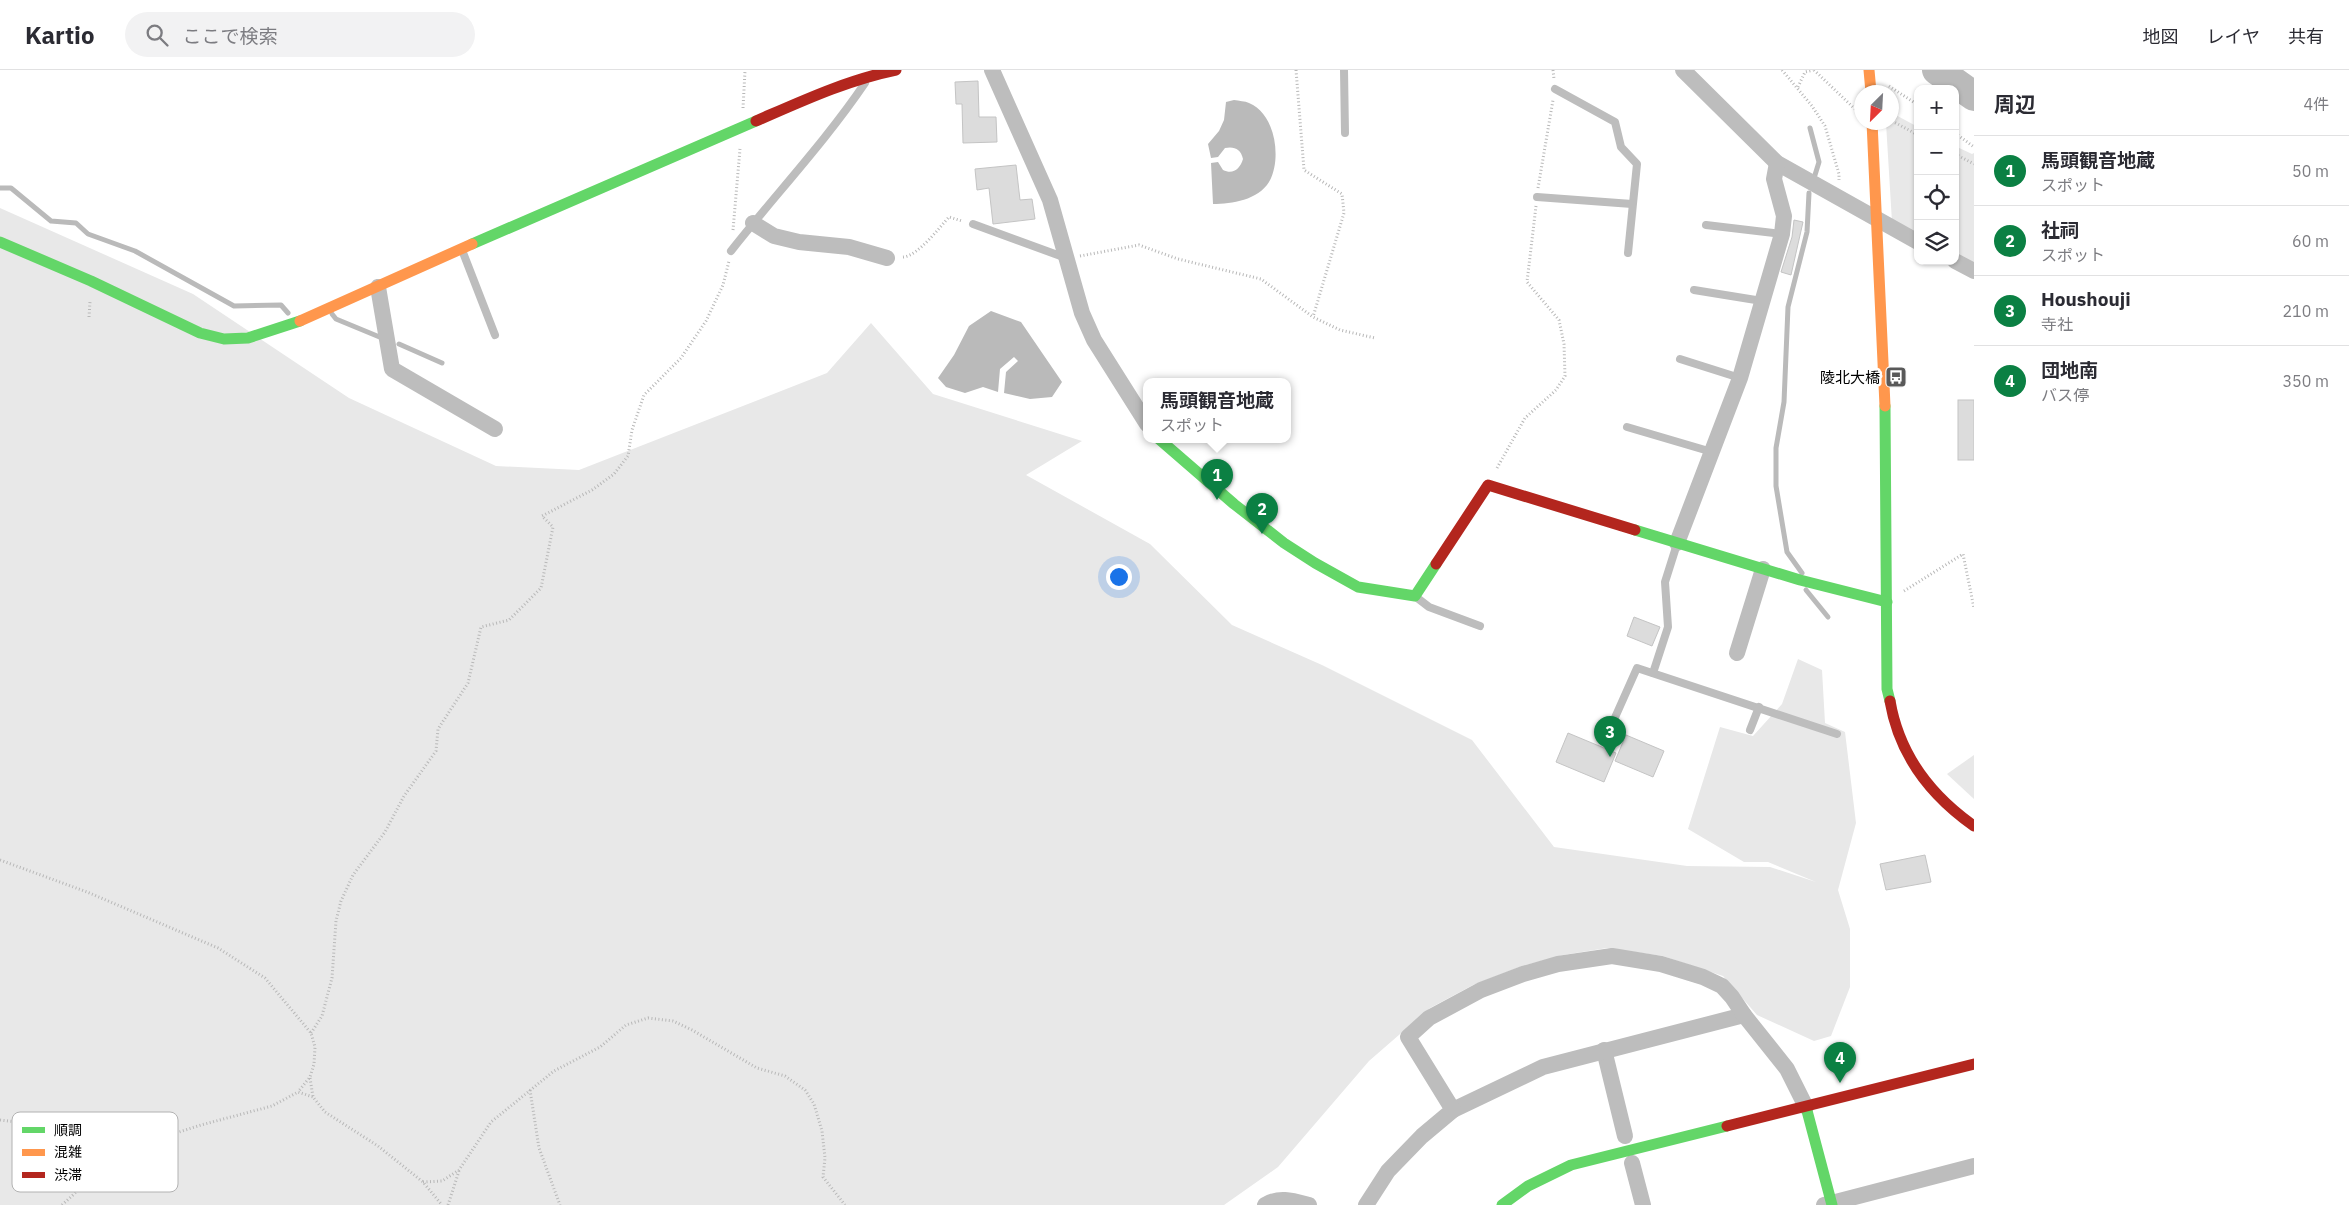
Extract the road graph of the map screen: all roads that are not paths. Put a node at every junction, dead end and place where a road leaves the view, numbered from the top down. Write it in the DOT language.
graph roads {
  1 [pos="896,70"];
  2 [pos="992,70"];
  3 [pos="1344,70"];
  4 [pos="1683,70"];
  5 [pos="1869,70"];
  6 [pos="871,75"];
  7 [pos="1870,85"];
  8 [pos="1555,89"];
  9 [pos="1872,130"];
  10 [pos="1345,133"];
  11 [pos="1777,163"];
  12 [pos="1537,198"];
  13 [pos="1632,204"];
  14 [pos="1876,218"];
  15 [pos="754,223"];
  16 [pos="973,224"];
  17 [pos="1706,225"];
  18 [pos="1782,234"];
  19 [pos="1914,240"];
  20 [pos="0,242"];
  21 [pos="462,250"];
  22 [pos="731,252"];
  23 [pos="1628,253"];
  24 [pos="887,258"];
  25 [pos="1068,259"];
  26 [pos="1959,263"];
  27 [pos="1974,271"];
  28 [pos="378,287"];
  29 [pos="1694,290"];
  30 [pos="1762,301"];
  31 [pos="496,335"];
  32 [pos="1680,359"];
  33 [pos="1740,378"];
  34 [pos="1143,418"];
  35 [pos="1627,427"];
  36 [pos="495,429"];
  37 [pos="1163,443"];
  38 [pos="1712,452"];
  39 [pos="1677,542"];
  40 [pos="1763,569"];
  41 [pos="1415,596"];
  42 [pos="1887,602"];
  43 [pos="1480,626"];
  44 [pos="1737,653"];
  45 [pos="1653,673"];
  46 [pos="1759,707"];
  47 [pos="1613,722"];
  48 [pos="1750,730"];
  49 [pos="1837,734"];
  50 [pos="1974,826"];
  51 [pos="1744,1015"];
  52 [pos="1604,1050"];
  53 [pos="1974,1064"];
  54 [pos="1806,1107"];
  55 [pos="1453,1110"];
  56 [pos="1625,1136"];
  57 [pos="1632,1163"];
  58 [pos="1974,1166"];
  59 [pos="1829,1204"];
  60 [pos="1265,1205"];
  61 [pos="1309,1205"];
  62 [pos="1366,1205"];
  63 [pos="1502,1205"];
  64 [pos="1643,1205"];
  1 -- 6 [label="street"];
  2 -- 25 [label="street"];
  3 -- 10 [label="lane"];
  4 -- 11 [label="street"];
  5 -- 7 [label="street, bridge"];
  6 -- 15 [label="lane"];
  6 -- 21 [label="street"];
  8 -- 13 [label="lane"];
  9 -- 14 [label="street"];
  11 -- 14 [label="street"];
  11 -- 18 [label="street"];
  12 -- 13 [label="lane"];
  13 -- 23 [label="lane"];
  14 -- 19 [label="street"];
  14 -- 42 [label="street"];
  15 -- 22 [label="lane"];
  15 -- 24 [label="street"];
  16 -- 25 [label="lane"];
  17 -- 18 [label="lane"];
  18 -- 30 [label="street"];
  20 -- 28 [label="street"];
  21 -- 28 [label="street"];
  21 -- 31 [label="lane"];
  25 -- 34 [label="street"];
  26 -- 27 [label="street"];
  28 -- 36 [label="street"];
  29 -- 30 [label="lane"];
  30 -- 33 [label="street"];
  32 -- 33 [label="lane"];
  33 -- 38 [label="street"];
  35 -- 38 [label="lane"];
  37 -- 41 [label="street"];
  38 -- 39 [label="street"];
  39 -- 40 [label="street"];
  39 -- 41 [label="street"];
  39 -- 45 [label="lane"];
  40 -- 42 [label="street"];
  40 -- 44 [label="street"];
  41 -- 43 [label="lane"];
  42 -- 50 [label="street"];
  45 -- 46 [label="lane"];
  45 -- 47 [label="lane"];
  46 -- 48 [label="lane"];
  46 -- 49 [label="lane"];
  51 -- 52 [label="street"];
  51 -- 54 [label="street"];
  51 -- 55 [label="street"];
  52 -- 55 [label="street"];
  52 -- 56 [label="street"];
  53 -- 54 [label="street"];
  54 -- 59 [label="street"];
  54 -- 63 [label="street"];
  55 -- 62 [label="street"];
  57 -- 64 [label="street"];
  58 -- 59 [label="street"];
  60 -- 61 [label="street"];
}
